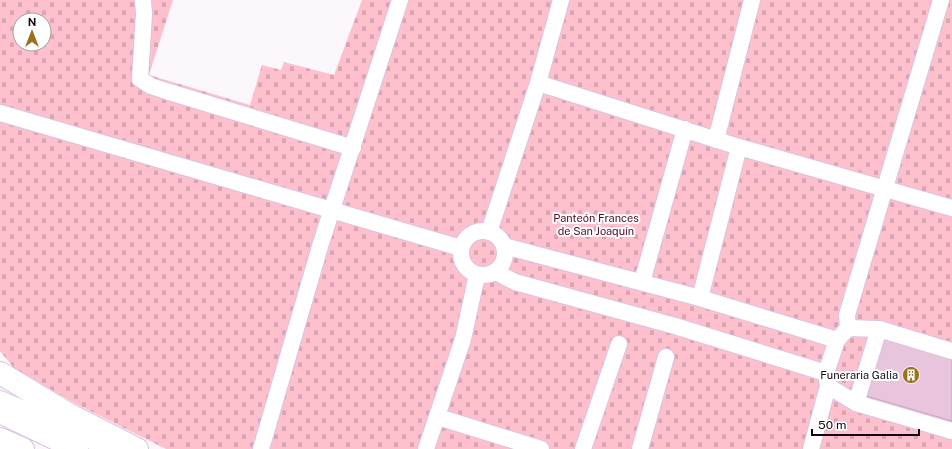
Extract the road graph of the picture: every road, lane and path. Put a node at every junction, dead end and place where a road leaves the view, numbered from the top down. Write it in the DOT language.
graph roads {
  1 [pos="143,0"];
  2 [pos="400,0"];
  3 [pos="561,0"];
  4 [pos="752,0"];
  5 [pos="941,0"];
  6 [pos="949,0"];
  7 [pos="952,1"];
  8 [pos="538,83"];
  9 [pos="0,113"];
  10 [pos="685,129"];
  11 [pos="716,140"];
  12 [pos="739,147"];
  13 [pos="353,148"];
  14 [pos="884,187"];
  15 [pos="952,208"];
  16 [pos="332,210"];
  17 [pos="489,232"];
  18 [pos="504,246"];
  19 [pos="461,248"];
  20 [pos="496,272"];
  21 [pos="477,275"];
  22 [pos="642,282"];
  23 [pos="700,298"];
  24 [pos="879,329"];
  25 [pos="842,334"];
  26 [pos="619,344"];
  27 [pos="952,351"];
  28 [pos="666,357"];
  29 [pos="0,373"];
  30 [pos="827,379"];
  31 [pos="0,399"];
  32 [pos="856,402"];
  33 [pos="0,412"];
  34 [pos="438,417"];
  35 [pos="952,431"];
  36 [pos="0,439"];
  37 [pos="23,449"];
  38 [pos="77,449"];
  39 [pos="108,449"];
  40 [pos="137,449"];
  41 [pos="261,449"];
  42 [pos="426,449"];
  43 [pos="541,449"];
  44 [pos="583,449"];
  45 [pos="640,449"];
  46 [pos="811,449"];
  1 -- 13 [label="street"];
  2 -- 13 [label="street"];
  3 -- 8 [label="street"];
  4 -- 11 [label="street"];
  5 -- 14 [label="street"];
  6 -- 7 [label="street"];
  8 -- 10 [label="street"];
  8 -- 17 [label="street"];
  9 -- 16 [label="street"];
  10 -- 11 [label="street"];
  10 -- 22 [label="street"];
  11 -- 12 [label="street"];
  12 -- 14 [label="street"];
  12 -- 23 [label="street"];
  13 -- 16 [label="street"];
  14 -- 15 [label="street"];
  14 -- 25 [label="street"];
  16 -- 19 [label="street"];
  16 -- 41 [label="street"];
  17 -- 18 [label="street"];
  17 -- 19 [label="street"];
  18 -- 20 [label="street"];
  18 -- 22 [label="street"];
  19 -- 21 [label="street"];
  20 -- 21 [label="street"];
  20 -- 30 [label="street"];
  21 -- 34 [label="street"];
  22 -- 23 [label="street"];
  23 -- 25 [label="street"];
  24 -- 25 [label="street"];
  24 -- 27 [label="street"];
  24 -- 32 [label="street"];
  25 -- 30 [label="street"];
  26 -- 44 [label="street"];
  28 -- 45 [label="street"];
  29 -- 40 [label="highway"];
  30 -- 32 [label="street"];
  30 -- 46 [label="street"];
  31 -- 39 [label="street"];
  32 -- 35 [label="street"];
  33 -- 38 [label="highway"];
  34 -- 42 [label="street"];
  34 -- 43 [label="street"];
  36 -- 37 [label="highway"];
}
